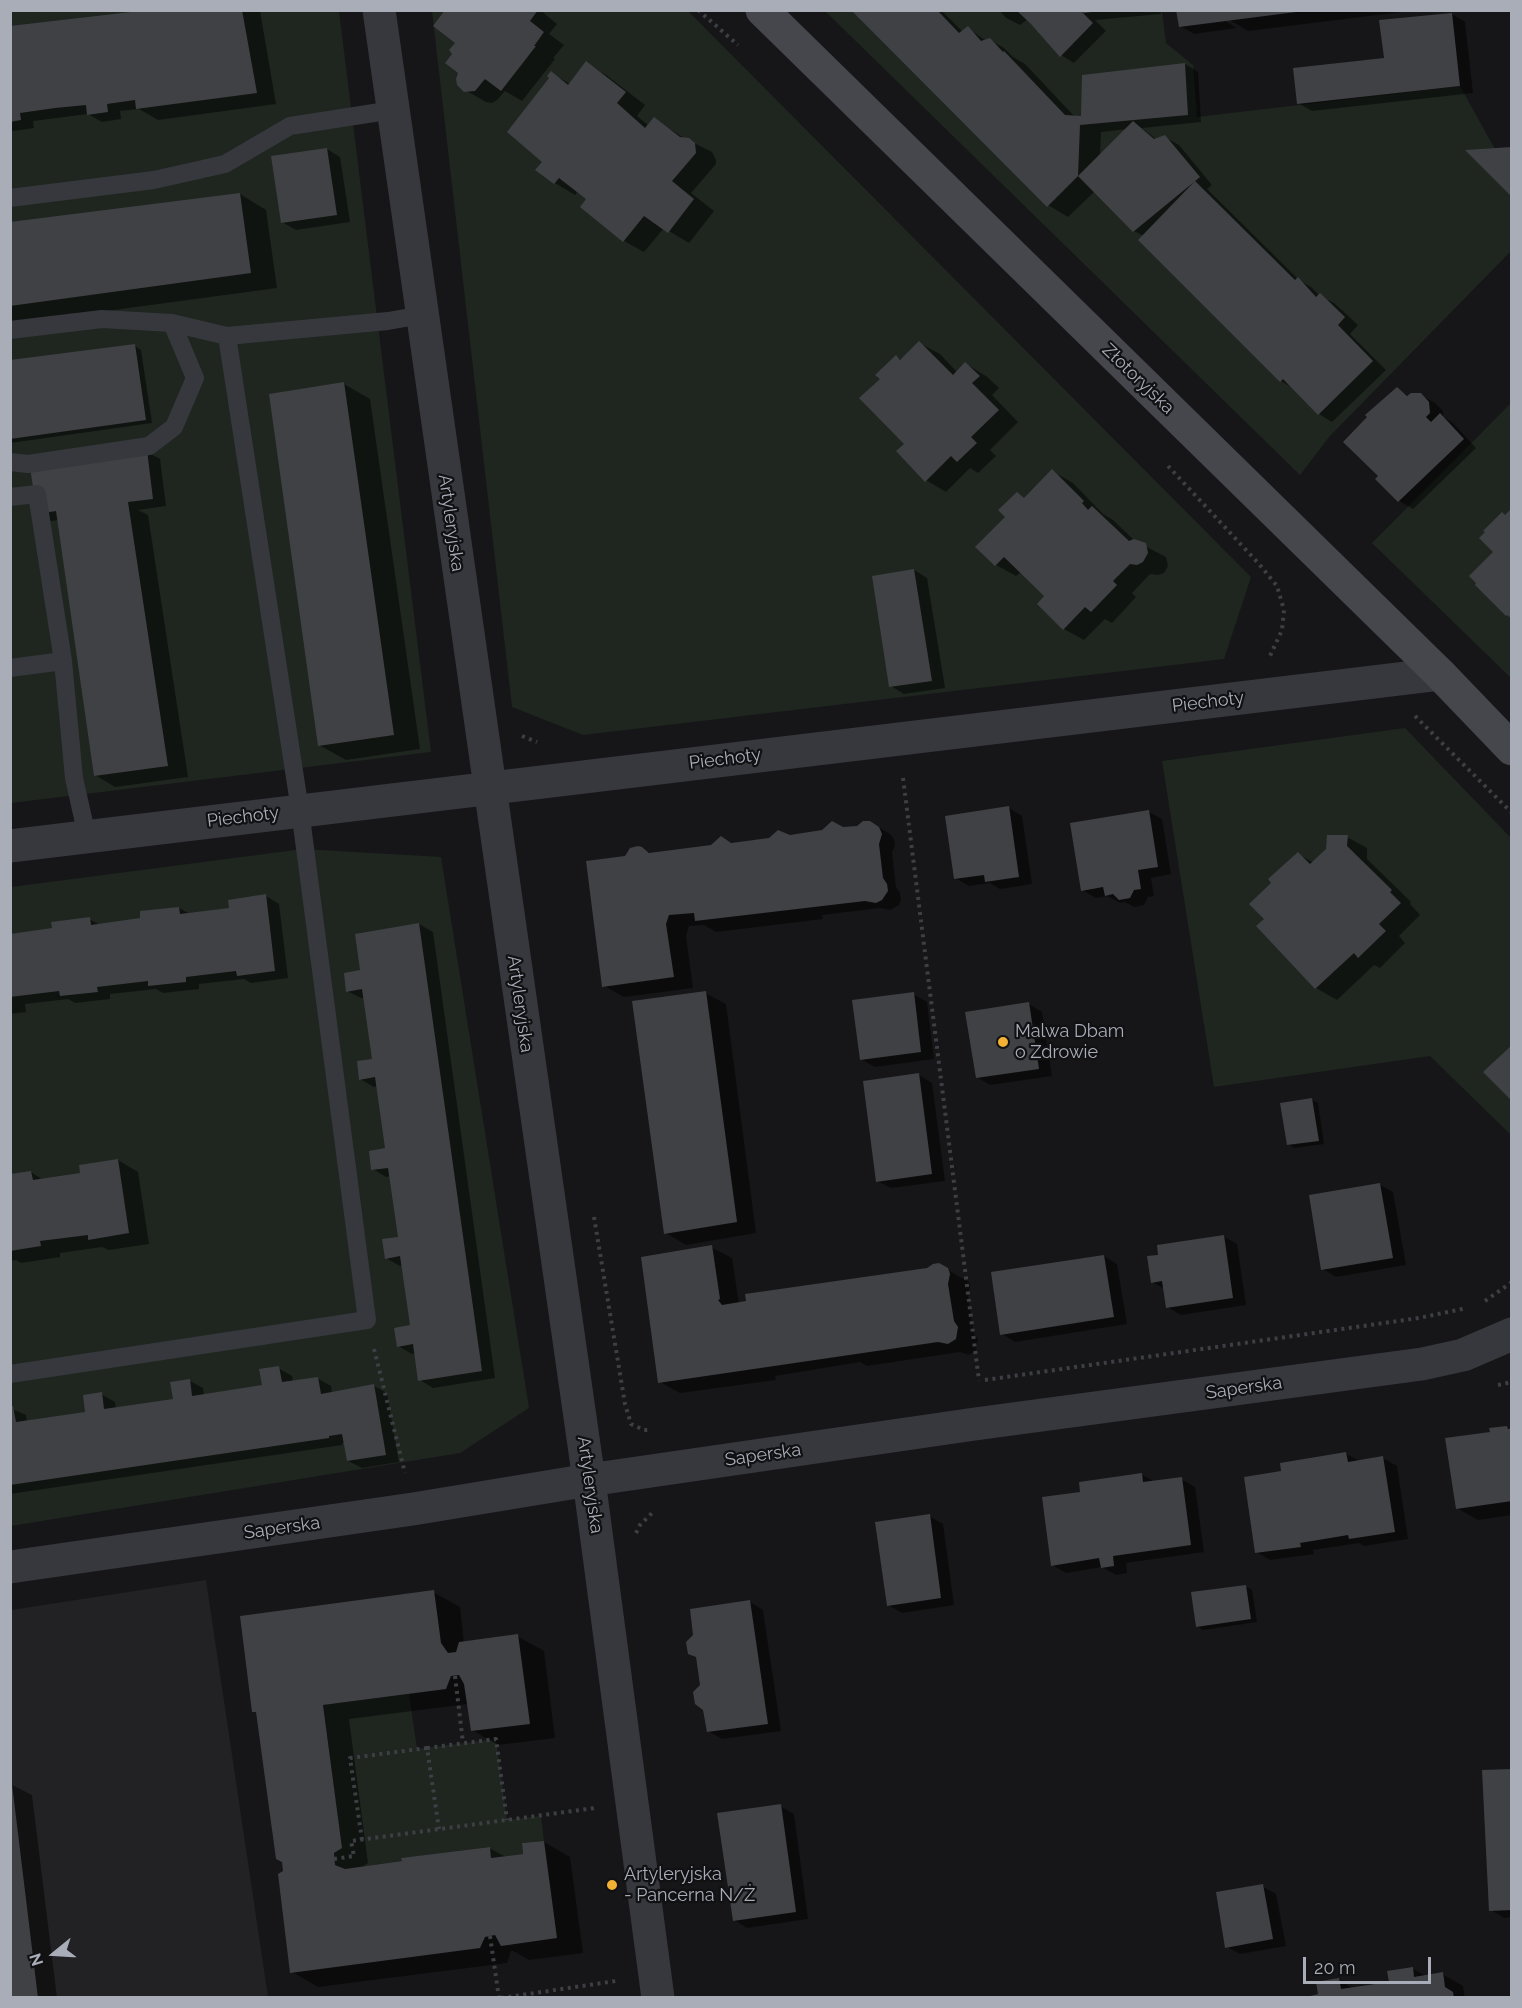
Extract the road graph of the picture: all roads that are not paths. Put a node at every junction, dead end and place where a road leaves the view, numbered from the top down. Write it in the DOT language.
graph roads {
  1 [pos="379,10"];
  2 [pos="762,10"];
  3 [pos="393,110"];
  4 [pos="10,198"];
  5 [pos="422,315"];
  6 [pos="172,323"];
  7 [pos="10,330"];
  8 [pos="227,336"];
  9 [pos="10,462"];
  10 [pos="10,497"];
  11 [pos="63,661"];
  12 [pos="10,668"];
  13 [pos="1440,674"];
  14 [pos="1512,749"];
  15 [pos="489,787"];
  16 [pos="300,810"];
  17 [pos="87,836"];
  18 [pos="10,846"];
  19 [pos="1512,1334"];
  20 [pos="10,1374"];
  21 [pos="589,1480"];
  22 [pos="10,1567"];
  23 [pos="658,1998"];
  1 -- 3 [label="street, Artyleryjska"];
  2 -- 13 [label="street, Złotoryjska"];
  3 -- 4 [label="lane"];
  3 -- 5 [label="street, Artyleryjska"];
  5 -- 8 [label="lane"];
  5 -- 15 [label="street, Artyleryjska"];
  6 -- 7 [label="lane"];
  6 -- 8 [label="lane"];
  6 -- 9 [label="lane"];
  8 -- 16 [label="lane"];
  10 -- 11 [label="lane"];
  11 -- 12 [label="lane"];
  11 -- 17 [label="lane"];
  13 -- 14 [label="street, Złotoryjska"];
  13 -- 15 [label="street, Piechoty"];
  15 -- 16 [label="street, Piechoty"];
  15 -- 21 [label="street, Artyleryjska"];
  16 -- 17 [label="street, Piechoty"];
  16 -- 20 [label="lane"];
  17 -- 18 [label="street, Piechoty"];
  19 -- 21 [label="street, Saperska"];
  21 -- 22 [label="street, Saperska"];
  21 -- 23 [label="street, Artyleryjska"];
}
